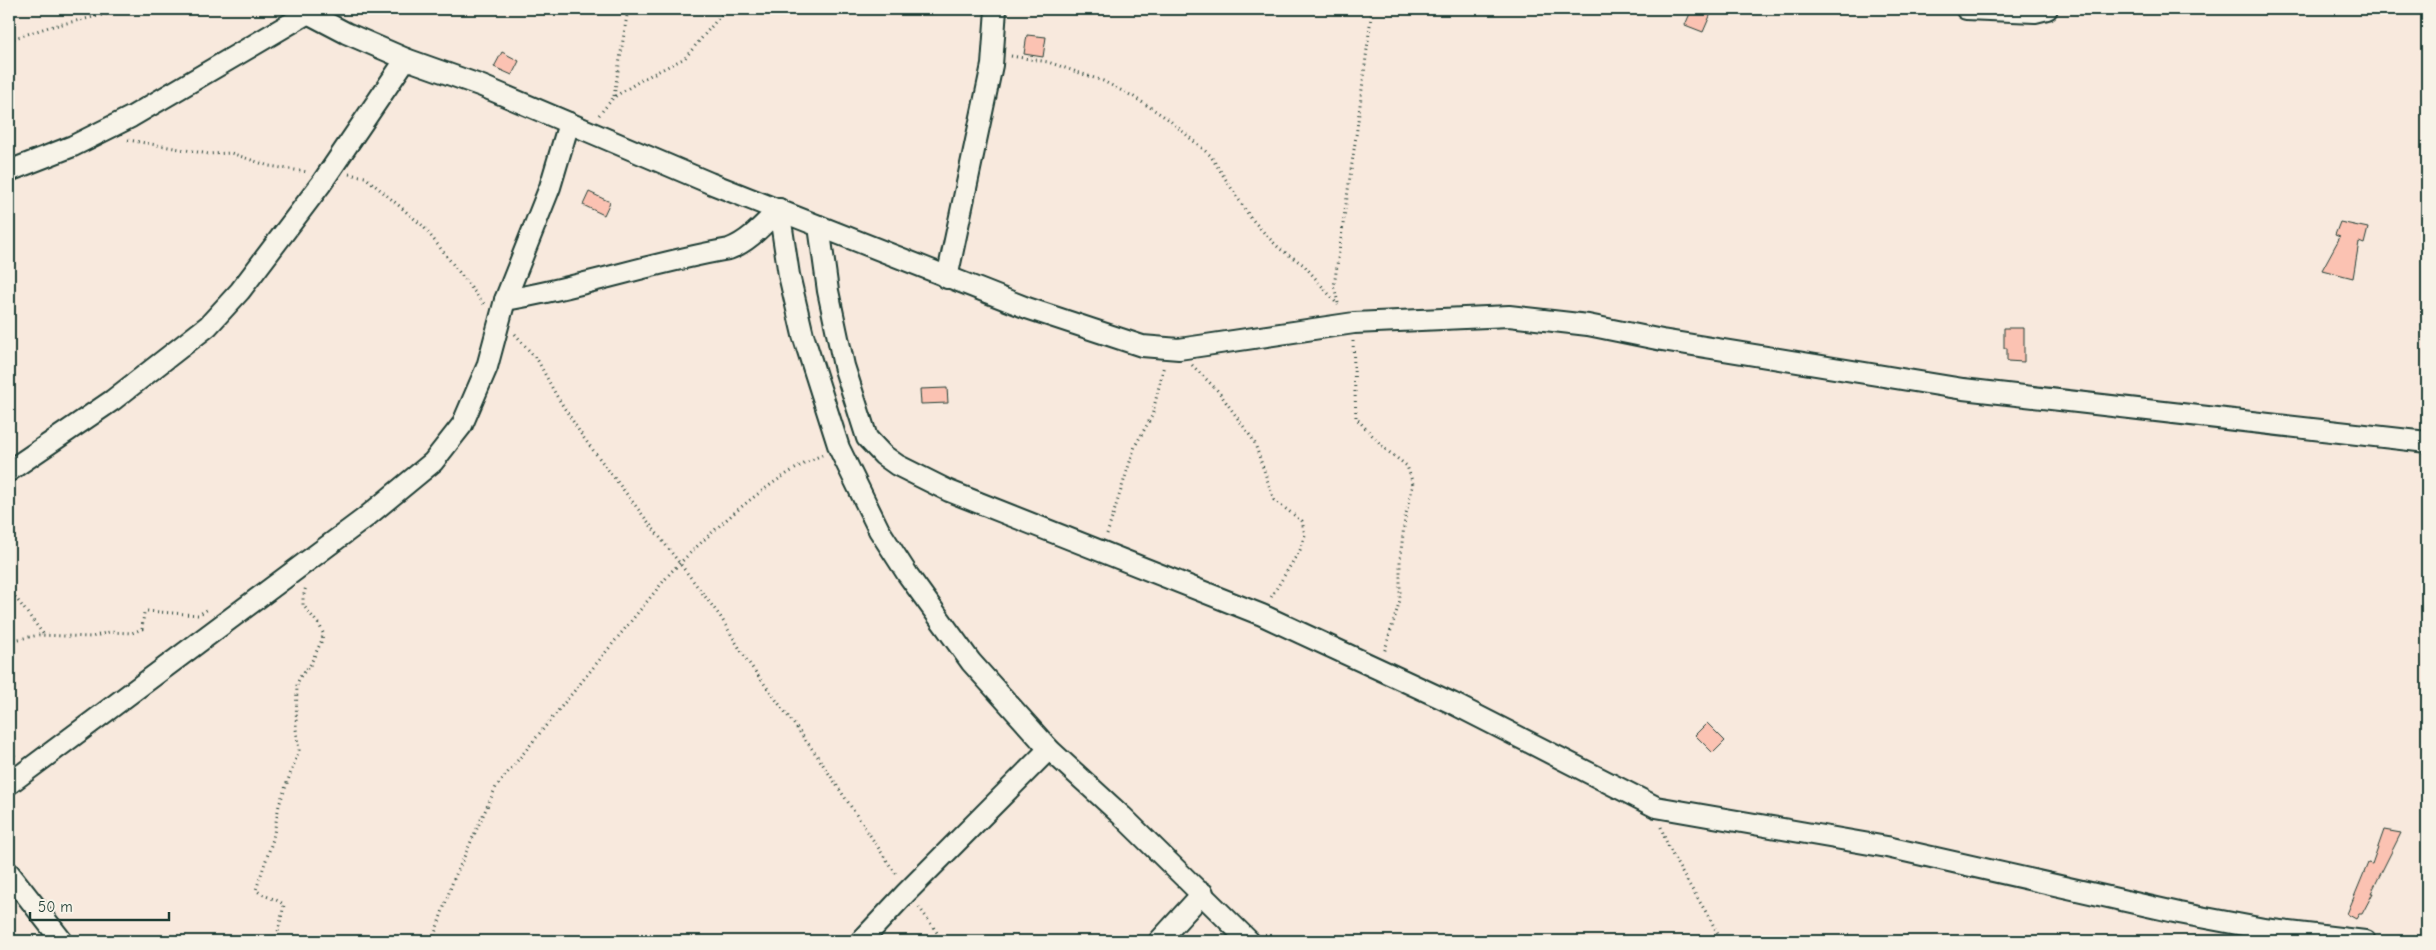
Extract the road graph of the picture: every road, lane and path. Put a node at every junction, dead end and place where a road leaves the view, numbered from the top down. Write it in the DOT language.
graph roads {
  1 [pos="129,9"];
  2 [pos="628,9"];
  3 [pos="726,9"];
  4 [pos="996,9"];
  5 [pos="1372,9"];
  6 [pos="1966,9"];
  7 [pos="2046,9"];
  8 [pos="307,10"];
  9 [pos="9,40"];
  10 [pos="993,54"];
  11 [pos="406,59"];
  12 [pos="614,97"];
  13 [pos="577,127"];
  14 [pos="93,136"];
  15 [pos="9,171"];
  16 [pos="327,175"];
  17 [pos="778,209"];
  18 [pos="819,226"];
  19 [pos="947,278"];
  20 [pos="505,300"];
  21 [pos="1338,305"];
  22 [pos="500,320"];
  23 [pos="1349,324"];
  24 [pos="1173,349"];
  25 [pos="2427,442"];
  26 [pos="839,448"];
  27 [pos="9,471"];
  28 [pos="1101,551"];
  29 [pos="314,556"];
  30 [pos="680,564"];
  31 [pos="9,589"];
  32 [pos="214,606"];
  33 [pos="1262,615"];
  34 [pos="44,636"];
  35 [pos="9,641"];
  36 [pos="1378,668"];
  37 [pos="1049,749"];
  38 [pos="9,784"];
  39 [pos="1656,807"];
  40 [pos="9,873"];
  41 [pos="905,894"];
  42 [pos="1203,894"];
  43 [pos="62,941"];
  44 [pos="276,941"];
  45 [pos="434,941"];
  46 [pos="861,941"];
  47 [pos="943,941"];
  48 [pos="1159,941"];
  49 [pos="1249,941"];
  50 [pos="1721,941"];
  51 [pos="2365,941"];
  1 -- 9 [label="path"];
  2 -- 12 [label="path"];
  3 -- 12 [label="path"];
  4 -- 10 [label="street"];
  5 -- 21 [label="path"];
  6 -- 7 [label="street"];
  8 -- 11 [label="street"];
  8 -- 14 [label="street"];
  10 -- 19 [label="street"];
  10 -- 21 [label="path"];
  11 -- 13 [label="street"];
  11 -- 16 [label="street"];
  12 -- 13 [label="path"];
  13 -- 17 [label="street"];
  13 -- 20 [label="street"];
  14 -- 15 [label="street"];
  14 -- 16 [label="path"];
  16 -- 22 [label="path"];
  16 -- 27 [label="street"];
  17 -- 18 [label="street"];
  17 -- 20 [label="street"];
  17 -- 26 [label="street"];
  18 -- 19 [label="street"];
  18 -- 28 [label="street"];
  19 -- 24 [label="street"];
  20 -- 22 [label="street"];
  21 -- 23 [label="path"];
  22 -- 29 [label="street"];
  22 -- 30 [label="path"];
  23 -- 24 [label="street"];
  23 -- 25 [label="street"];
  23 -- 36 [label="path"];
  24 -- 28 [label="path"];
  24 -- 33 [label="path"];
  26 -- 30 [label="path"];
  26 -- 37 [label="street"];
  28 -- 33 [label="street"];
  29 -- 38 [label="street"];
  29 -- 44 [label="path"];
  30 -- 41 [label="path"];
  30 -- 45 [label="path"];
  31 -- 34 [label="path"];
  32 -- 34 [label="path"];
  33 -- 36 [label="street"];
  34 -- 35 [label="path"];
  36 -- 39 [label="street"];
  37 -- 41 [label="street"];
  37 -- 42 [label="street"];
  39 -- 50 [label="path"];
  39 -- 51 [label="street"];
  40 -- 43 [label="street"];
  41 -- 46 [label="street"];
  41 -- 47 [label="path"];
  42 -- 48 [label="street"];
  42 -- 49 [label="street"];
}
